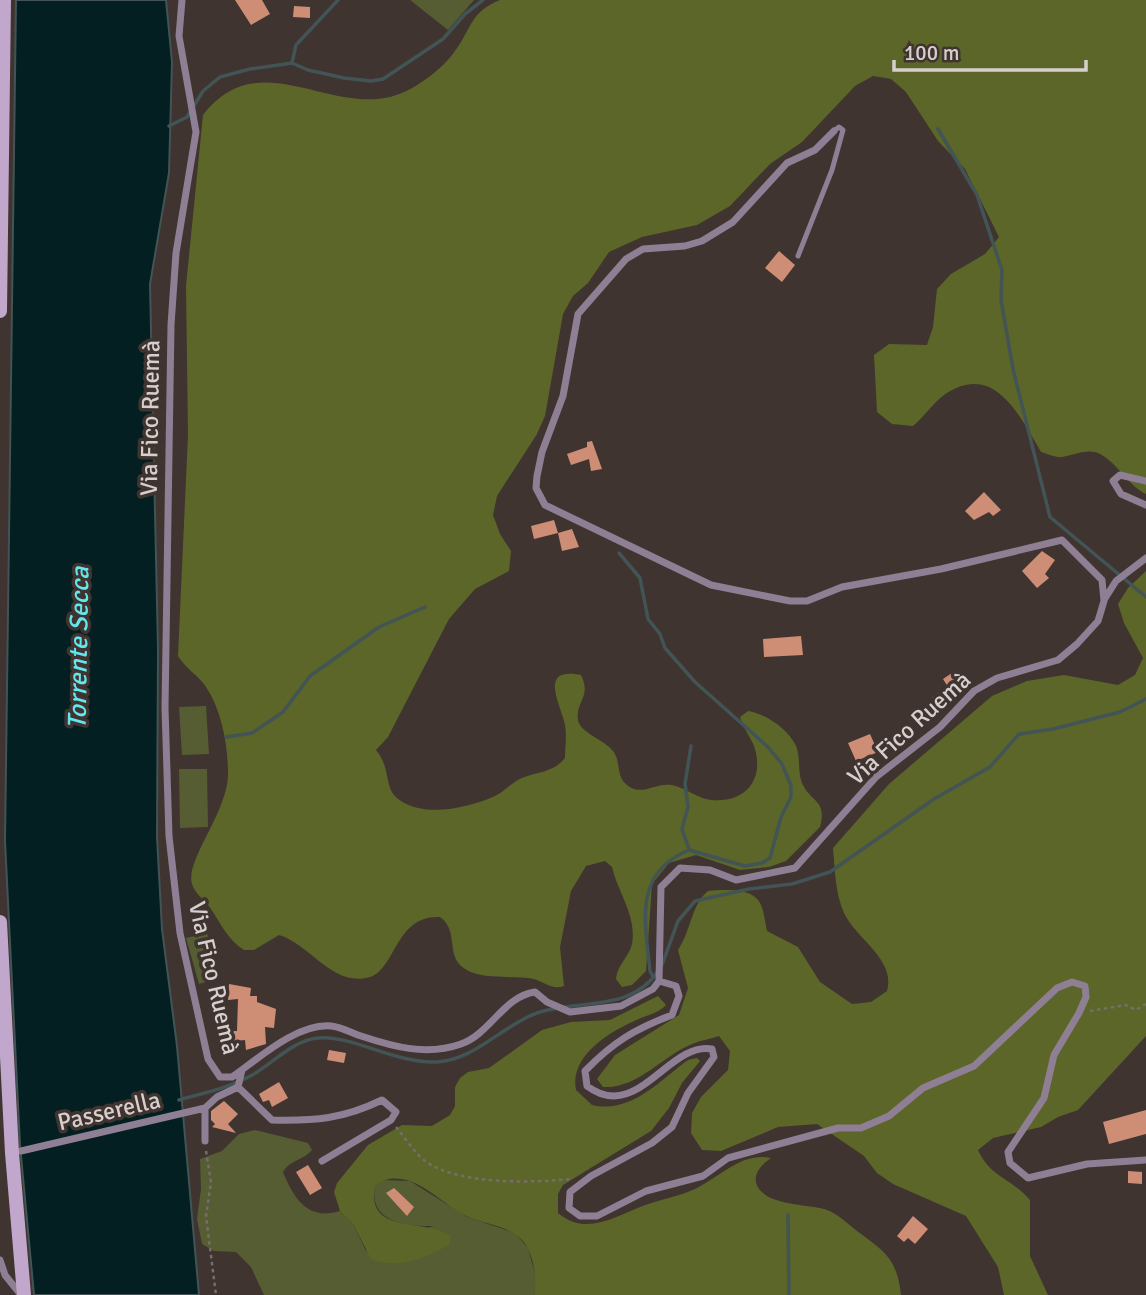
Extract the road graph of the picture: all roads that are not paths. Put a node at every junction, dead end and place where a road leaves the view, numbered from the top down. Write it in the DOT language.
graph roads {
  1 [pos="4,0"];
  2 [pos="182,0"];
  3 [pos="834,131"];
  4 [pos="798,256"];
  5 [pos="0,274"];
  6 [pos="0,311"];
  7 [pos="1146,481"];
  8 [pos="1146,505"];
  9 [pos="1146,558"];
  10 [pos="1104,601"];
  11 [pos="0,922"];
  12 [pos="659,982"];
  13 [pos="242,1070"];
  14 [pos="238,1087"];
  15 [pos="205,1108"];
  16 [pos="205,1140"];
  17 [pos="21,1151"];
  18 [pos="1146,1160"];
  19 [pos="322,1161"];
  20 [pos="0,1260"];
  21 [pos="23,1295"];
  1 -- 5 [label="main road"];
  2 -- 13 [label="street, Via Fico Ruemà"];
  3 -- 4 [label="lane"];
  3 -- 10 [label="street"];
  5 -- 6 [label="main road"];
  7 -- 8 [label="street"];
  9 -- 10 [label="street, Via Fico Ruemà"];
  10 -- 12 [label="street, Via Fico Ruemà"];
  11 -- 21 [label="main road"];
  12 -- 13 [label="street, Via Fico Ruemà"];
  12 -- 18 [label="street"];
  13 -- 14 [label="street"];
  14 -- 15 [label="street, Passerella"];
  14 -- 19 [label="street"];
  15 -- 16 [label="street"];
  15 -- 17 [label="street, Passerella"];
  20 -- 21 [label="street"];
}
